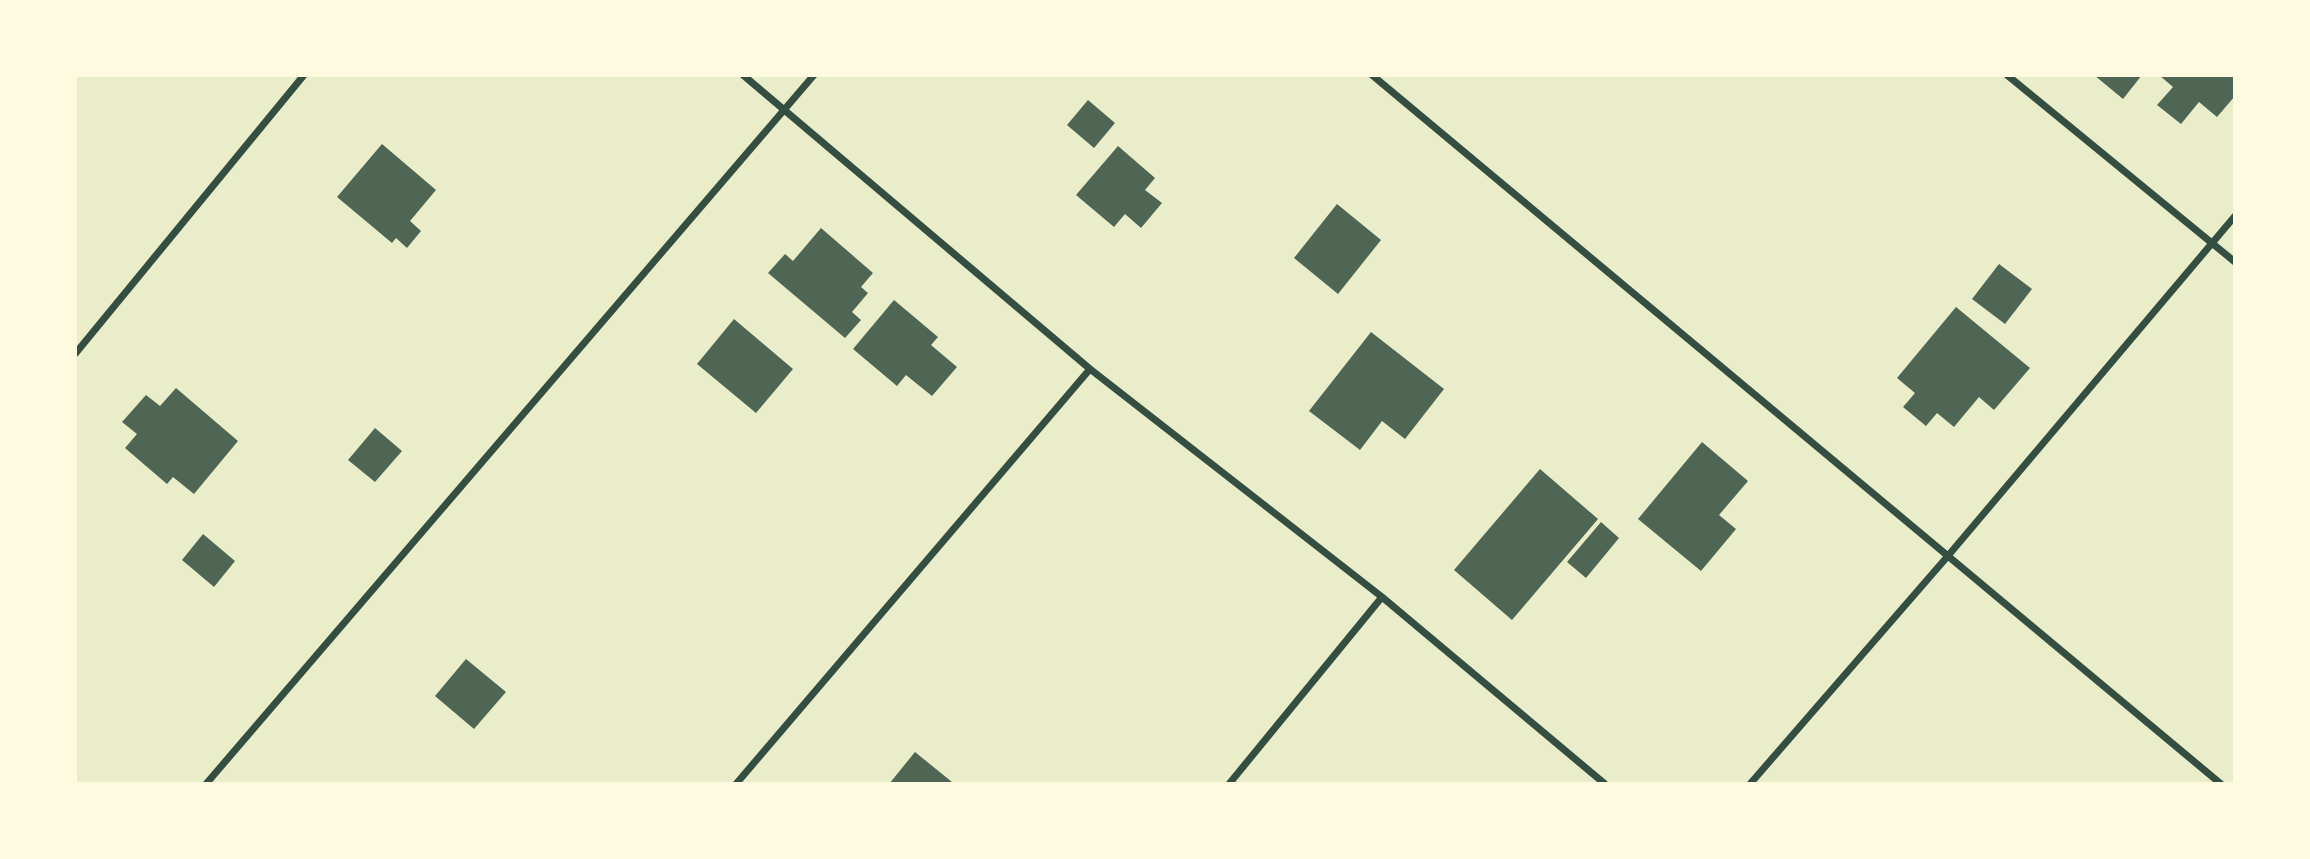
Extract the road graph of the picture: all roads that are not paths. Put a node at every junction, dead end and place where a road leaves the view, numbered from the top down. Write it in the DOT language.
graph roads {
  1 [pos="304,75"];
  2 [pos="743,75"];
  3 [pos="814,75"];
  4 [pos="1372,75"];
  5 [pos="2007,75"];
  6 [pos="784,110"];
  7 [pos="2235,216"];
  8 [pos="2212,244"];
  9 [pos="2235,262"];
  10 [pos="75,354"];
  11 [pos="1090,369"];
  12 [pos="1947,556"];
  13 [pos="1382,597"];
  14 [pos="206,784"];
  15 [pos="736,784"];
  16 [pos="1229,784"];
  17 [pos="1605,784"];
  18 [pos="1750,784"];
  19 [pos="2221,784"];
  1 -- 10 [label="street"];
  2 -- 6 [label="street"];
  3 -- 6 [label="street"];
  4 -- 12 [label="street"];
  5 -- 8 [label="street"];
  6 -- 11 [label="street"];
  6 -- 14 [label="street"];
  7 -- 8 [label="street"];
  8 -- 9 [label="street"];
  8 -- 12 [label="street"];
  11 -- 13 [label="street"];
  11 -- 15 [label="street"];
  12 -- 18 [label="street"];
  12 -- 19 [label="street"];
  13 -- 16 [label="street"];
  13 -- 17 [label="street"];
}
